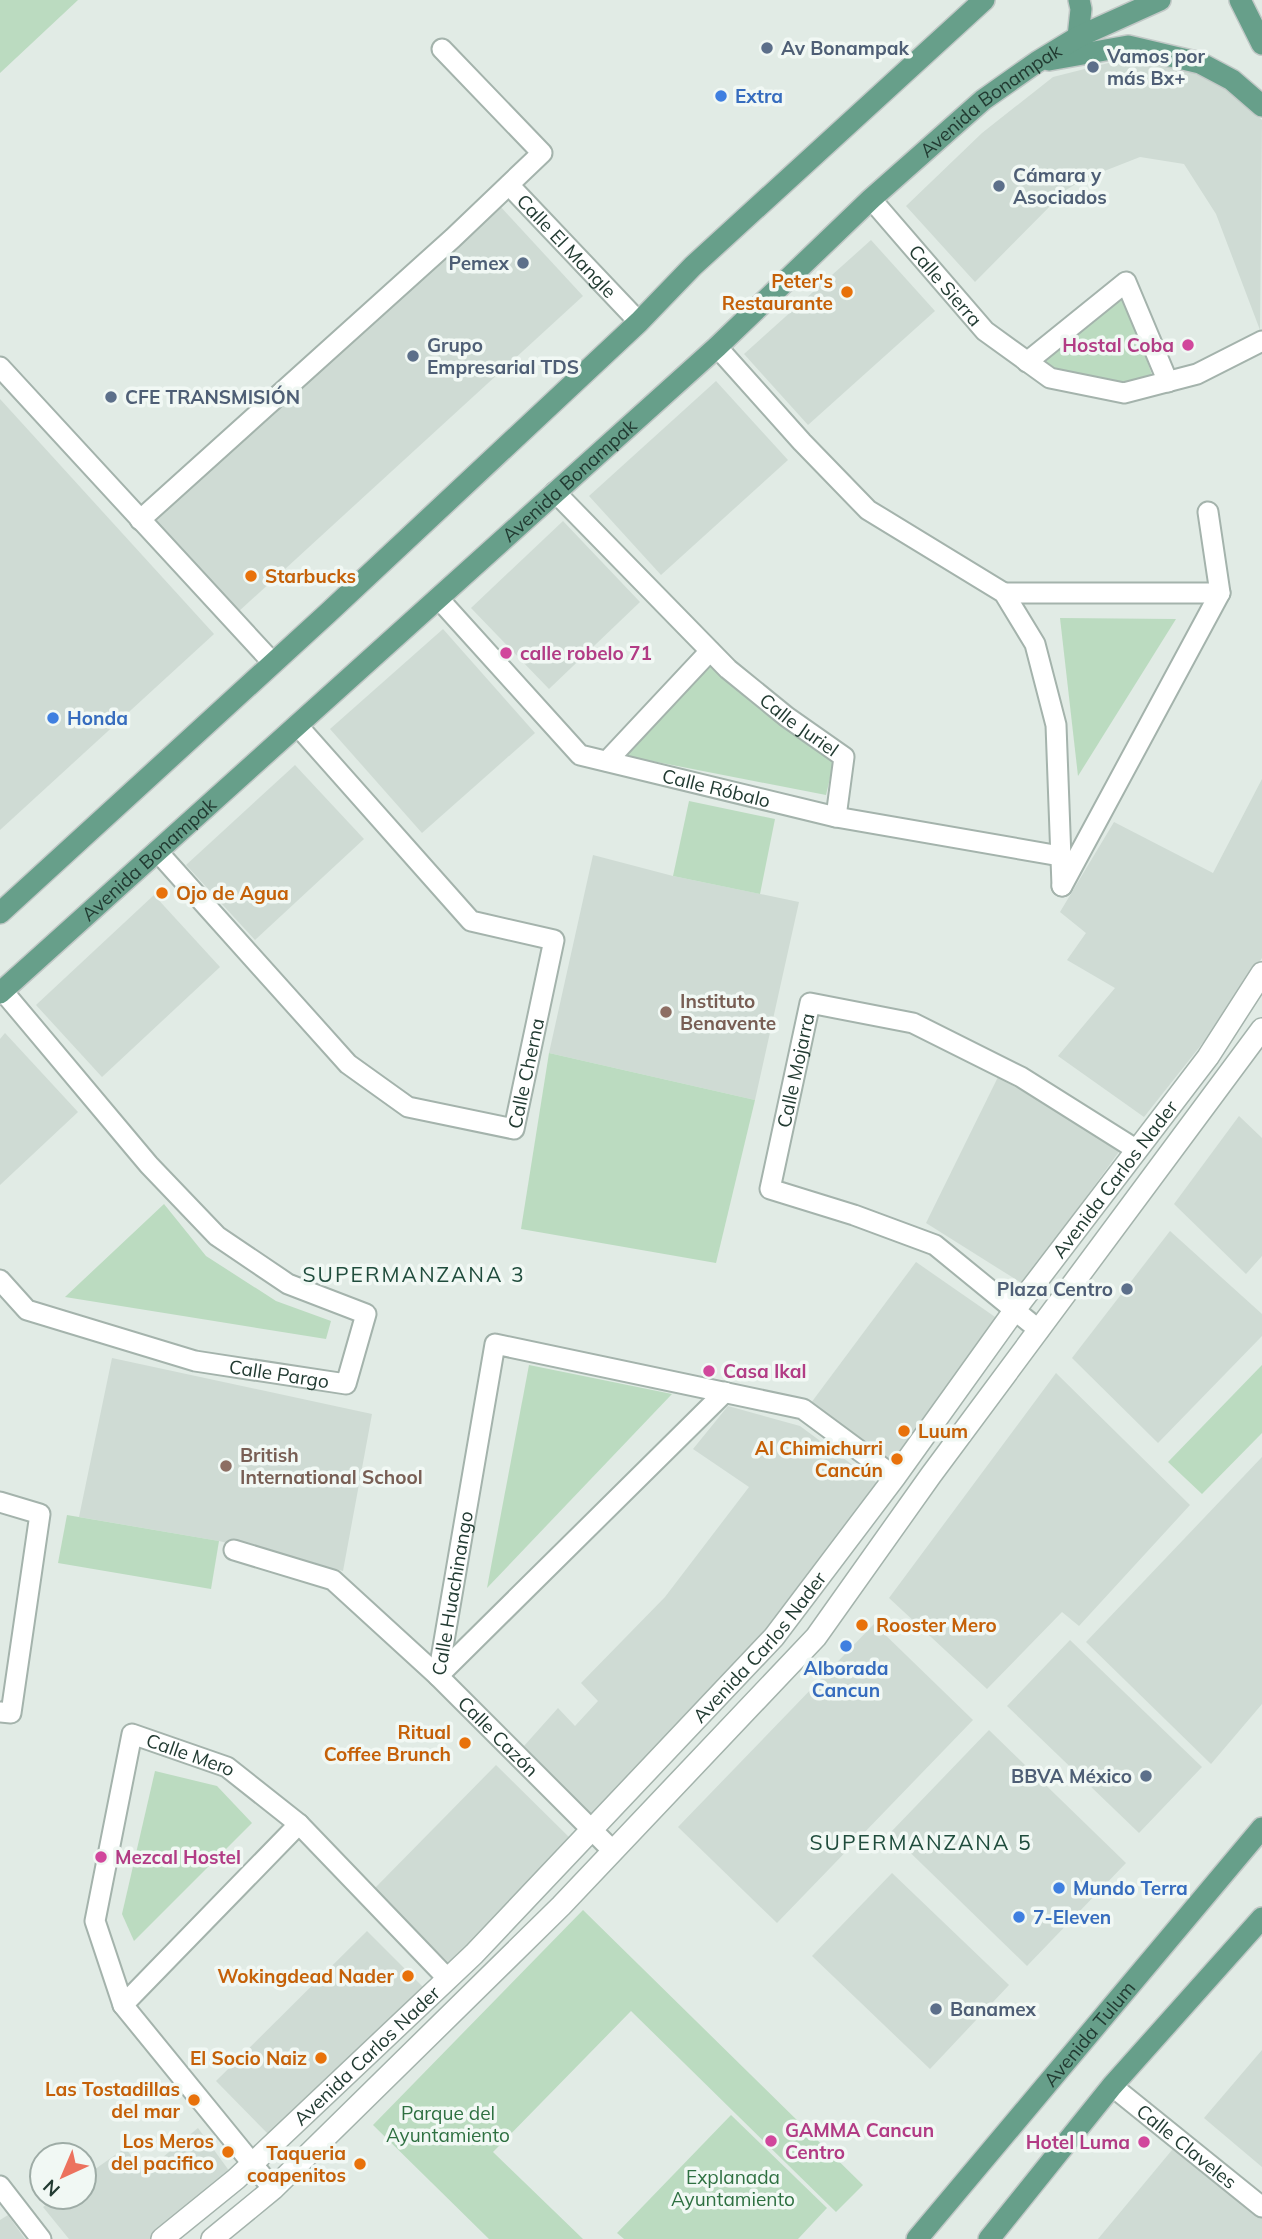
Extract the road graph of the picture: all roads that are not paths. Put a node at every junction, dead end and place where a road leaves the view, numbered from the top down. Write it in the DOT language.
graph roads {
  1 [pos="958,0"];
  2 [pos="984,0"];
  3 [pos="1079,0"];
  4 [pos="1160,0"];
  5 [pos="1240,0"];
  6 [pos="1261,36"];
  7 [pos="1078,37"];
  8 [pos="933,44"];
  9 [pos="442,49"];
  10 [pos="1037,62"];
  11 [pos="1262,106"];
  12 [pos="509,185"];
  13 [pos="871,199"];
  14 [pos="639,322"];
  15 [pos="1262,341"];
  16 [pos="717,347"];
  17 [pos="1027,362"];
  18 [pos="0,367"];
  19 [pos="1168,382"];
  20 [pos="555,492"];
  21 [pos="1208,512"];
  22 [pos="140,520"];
  23 [pos="1004,593"];
  24 [pos="1220,593"];
  25 [pos="438,598"];
  26 [pos="710,651"];
  27 [pos="272,663"];
  28 [pos="297,725"];
  29 [pos="607,761"];
  30 [pos="836,817"];
  31 [pos="157,851"];
  32 [pos="1059,856"];
  33 [pos="0,913"];
  34 [pos="1262,973"];
  35 [pos="1,991"];
  36 [pos="1262,1029"];
  37 [pos="1138,1150"];
  38 [pos="0,1280"];
  39 [pos="1014,1311"];
  40 [pos="1039,1330"];
  41 [pos="724,1392"];
  42 [pos="895,1477"];
  43 [pos="0,1502"];
  44 [pos="234,1550"];
  45 [pos="438,1676"];
  46 [pos="0,1712"];
  47 [pos="299,1825"];
  48 [pos="1262,1828"];
  49 [pos="592,1830"];
  50 [pos="613,1851"];
  51 [pos="518,1908"];
  52 [pos="1262,1918"];
  53 [pos="539,1928"];
  54 [pos="448,1979"];
  55 [pos="123,2005"];
  56 [pos="1112,2087"];
  57 [pos="252,2164"];
  58 [pos="0,2186"];
  59 [pos="274,2189"];
  60 [pos="1262,2207"];
  61 [pos="41,2239"];
  62 [pos="162,2239"];
  63 [pos="212,2239"];
  64 [pos="917,2239"];
  65 [pos="989,2239"];
  1 -- 8 [label="main road"];
  2 -- 8 [label="main road"];
  3 -- 7 [label="main road"];
  4 -- 7 [label="main road, Avenida Bonampak"];
  5 -- 6 [label="main road"];
  7 -- 10 [label="main road, Avenida Bonampak"];
  8 -- 14 [label="main road"];
  9 -- 12 [label="street, Calle El Mangle"];
  10 -- 11 [label="main road"];
  10 -- 13 [label="main road, Avenida Bonampak"];
  12 -- 14 [label="street, Calle El Mangle"];
  12 -- 22 [label="street"];
  13 -- 16 [label="main road, Avenida Bonampak"];
  13 -- 17 [label="street, Calle Sierra"];
  14 -- 27 [label="main road"];
  15 -- 19 [label="street, Calle Sierra"];
  16 -- 20 [label="main road, Avenida Bonampak"];
  16 -- 23 [label="street"];
  17 -- 19 [label="street, Calle Sierra"];
  17 -- 19 [label="street"];
  18 -- 22 [label="street"];
  20 -- 25 [label="main road, Avenida Bonampak"];
  20 -- 26 [label="street, Calle Juriel"];
  21 -- 24 [label="street"];
  22 -- 27 [label="street"];
  23 -- 24 [label="street"];
  23 -- 32 [label="street"];
  24 -- 32 [label="street"];
  25 -- 28 [label="main road, Avenida Bonampak"];
  25 -- 29 [label="street, Calle Róbalo"];
  26 -- 29 [label="street"];
  26 -- 30 [label="street, Calle Juriel"];
  27 -- 33 [label="main road"];
  28 -- 31 [label="main road, Avenida Bonampak"];
  28 -- 31 [label="street, Calle Cherna"];
  29 -- 30 [label="street, Calle Róbalo"];
  30 -- 32 [label="street, Calle Róbalo"];
  31 -- 35 [label="main road, Avenida Bonampak"];
  34 -- 37 [label="street, Avenida Carlos Nader"];
  35 -- 38 [label="street, Calle Pargo"];
  36 -- 40 [label="street, Avenida Carlos Nader"];
  37 -- 39 [label="street, Avenida Carlos Nader"];
  37 -- 39 [label="street, Calle Mojarra"];
  39 -- 40 [label="street, Calle Mojarra"];
  39 -- 42 [label="street, Avenida Carlos Nader"];
  40 -- 50 [label="street, Avenida Carlos Nader"];
  41 -- 42 [label="street, Calle Huachinango"];
  41 -- 45 [label="street, Calle Huachinango"];
  41 -- 45 [label="street, Calle Huachinango"];
  42 -- 49 [label="street, Avenida Carlos Nader"];
  43 -- 46 [label="street"];
  44 -- 45 [label="street, Calle Cazón"];
  45 -- 49 [label="street, Calle Cazón"];
  47 -- 54 [label="street, Calle Mero"];
  47 -- 55 [label="street"];
  47 -- 55 [label="street, Calle Mero"];
  48 -- 64 [label="main road, Avenida Tulum"];
  49 -- 50 [label="street, Calle Cazón"];
  49 -- 51 [label="street, Avenida Carlos Nader"];
  50 -- 53 [label="street, Avenida Carlos Nader"];
  51 -- 53 [label="street"];
  51 -- 54 [label="street, Avenida Carlos Nader"];
  52 -- 56 [label="main road"];
  53 -- 59 [label="street, Avenida Carlos Nader"];
  54 -- 57 [label="street, Avenida Carlos Nader"];
  55 -- 57 [label="street, Calle Mero"];
  56 -- 60 [label="street, Calle Claveles"];
  56 -- 65 [label="main road"];
  57 -- 59 [label="street, Calle Mero"];
  57 -- 62 [label="street, Avenida Carlos Nader"];
  58 -- 61 [label="street"];
  59 -- 63 [label="street, Avenida Carlos Nader"];
}
